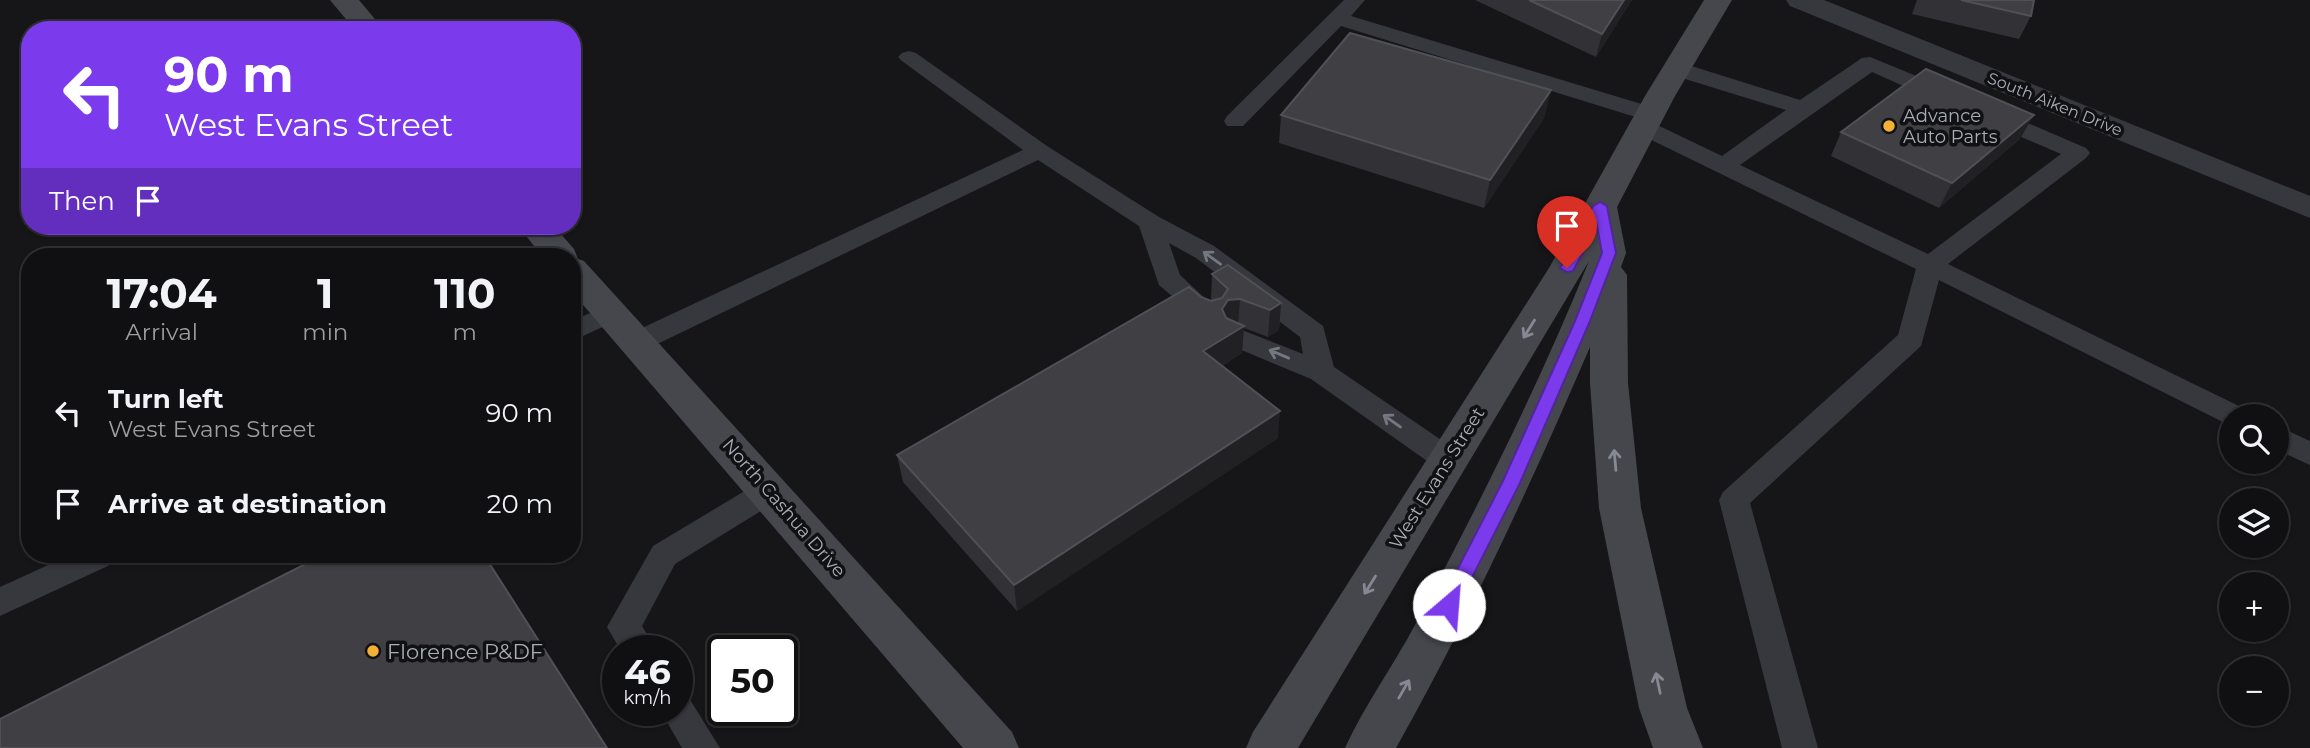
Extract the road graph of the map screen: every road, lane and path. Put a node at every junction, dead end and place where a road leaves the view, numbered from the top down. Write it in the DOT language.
graph roads {
  1 [pos="344,0"];
  2 [pos="1355,0"];
  3 [pos="1718,0"];
  4 [pos="1800,0"];
  5 [pos="1338,18"];
  6 [pos="362,21"];
  7 [pos="909,57"];
  8 [pos="1677,69"];
  9 [pos="1803,108"];
  10 [pos="1236,121"];
  11 [pos="1647,121"];
  12 [pos="1039,151"];
  13 [pos="1723,166"];
  14 [pos="1600,206"];
  15 [pos="2310,208"];
  16 [pos="1150,222"];
  17 [pos="1609,253"];
  18 [pos="1930,265"];
  19 [pos="581,279"];
  20 [pos="1211,316"];
  21 [pos="624,327"];
  22 [pos="581,331"];
  23 [pos="1237,337"];
  24 [pos="1321,372"];
  25 [pos="2219,408"];
  26 [pos="2289,443"];
  27 [pos="2310,454"];
  28 [pos="1448,460"];
  29 [pos="769,491"];
  30 [pos="84,563"];
  31 [pos="0,602"];
  32 [pos="629,635"];
  33 [pos="688,726"];
  34 [pos="702,748"];
  35 [pos="994,748"];
  36 [pos="1271,748"];
  37 [pos="1370,748"];
  38 [pos="1678,748"];
  39 [pos="1801,748"];
  1 -- 6 [label="main road"];
  2 -- 5 [label="lane"];
  3 -- 8 [label="main road, West Evans Street"];
  4 -- 15 [label="street, South Aiken Drive"];
  5 -- 10 [label="lane"];
  5 -- 11 [label="lane"];
  7 -- 12 [label="lane"];
  8 -- 9 [label="lane"];
  8 -- 11 [label="main road, West Evans Street"];
  9 -- 13 [label="lane"];
  9 -- 18 [label="lane"];
  11 -- 13 [label="lane"];
  11 -- 14 [label="main road, West Evans Street"];
  12 -- 16 [label="lane"];
  12 -- 21 [label="lane"];
  13 -- 18 [label="lane"];
  14 -- 17 [label="main road"];
  14 -- 28 [label="main road, West Evans Street, one-way"];
  16 -- 20 [label="lane"];
  24 -- 16 [label="lane, one-way"];
  37 -- 17 [label="main road, one-way"];
  38 -- 17 [label="main road, one-way"];
  18 -- 25 [label="lane"];
  18 -- 39 [label="lane"];
  19 -- 21 [label="main road, North Cashua Drive"];
  21 -- 22 [label="lane"];
  21 -- 29 [label="main road, North Cashua Drive"];
  24 -- 23 [label="lane, one-way"];
  28 -- 24 [label="lane, one-way"];
  26 -- 27 [label="lane"];
  28 -- 36 [label="main road, West Evans Street, one-way"];
  29 -- 32 [label="lane"];
  29 -- 35 [label="main road, North Cashua Drive"];
  30 -- 31 [label="lane"];
  33 -- 34 [label="lane"];
}
